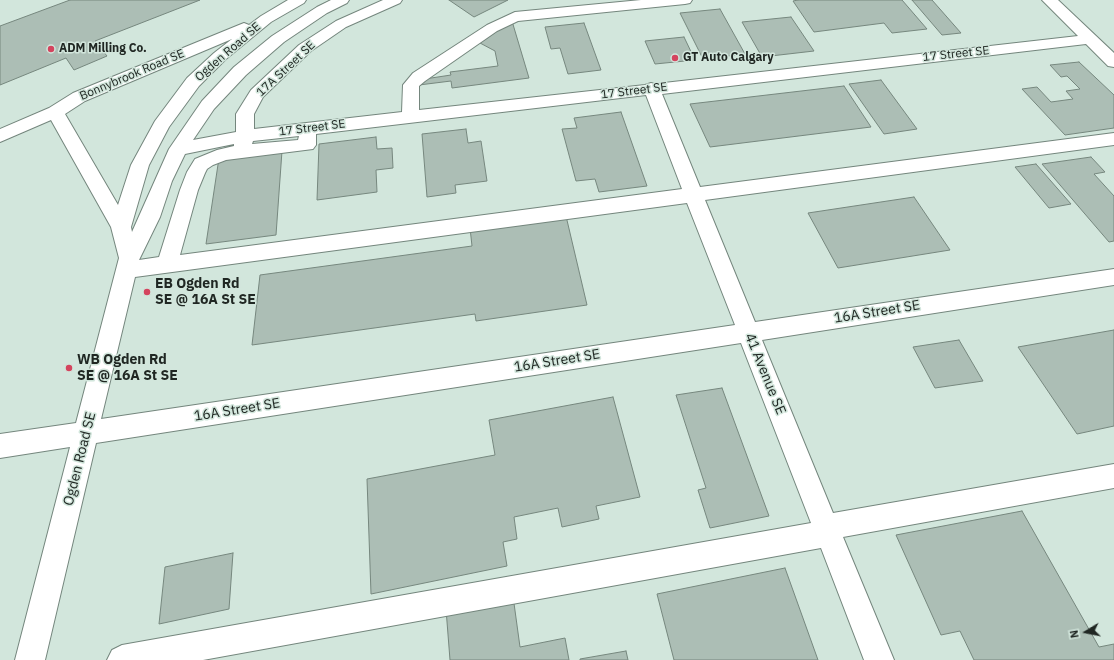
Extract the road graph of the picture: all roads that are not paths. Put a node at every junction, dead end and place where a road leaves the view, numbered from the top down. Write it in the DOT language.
graph roads {
  1 [pos="299,0"];
  2 [pos="342,0"];
  3 [pos="395,0"];
  4 [pos="686,0"];
  5 [pos="1049,0"];
  6 [pos="266,18"];
  7 [pos="1090,39"];
  8 [pos="1114,62"];
  9 [pos="651,88"];
  10 [pos="55,112"];
  11 [pos="410,116"];
  12 [pos="0,136"];
  13 [pos="1114,139"];
  14 [pos="244,144"];
  15 [pos="178,149"];
  16 [pos="694,195"];
  17 [pos="121,227"];
  18 [pos="127,264"];
  19 [pos="167,265"];
  20 [pos="1114,277"];
  21 [pos="748,332"];
  22 [pos="86,433"];
  23 [pos="0,446"];
  24 [pos="1114,476"];
  25 [pos="827,530"];
  26 [pos="30,660"];
  27 [pos="122,660"];
  28 [pos="879,660"];
  1 -- 6 [label="street, Ogden Road SE"];
  2 -- 15 [label="street, Ogden Road SE"];
  3 -- 14 [label="street, 17A Street SE"];
  4 -- 11 [label="street"];
  5 -- 7 [label="street"];
  6 -- 10 [label="street, Bonnybrook Road SE"];
  6 -- 17 [label="street, Ogden Road SE"];
  7 -- 8 [label="street"];
  7 -- 9 [label="street, 17 Street SE"];
  9 -- 11 [label="street, 17 Street SE"];
  9 -- 16 [label="street, 41 Avenue SE"];
  10 -- 12 [label="street, Bonnybrook Road SE"];
  10 -- 17 [label="street, Ogden Road SE"];
  11 -- 14 [label="street, 17 Street SE"];
  13 -- 16 [label="street"];
  14 -- 15 [label="street"];
  14 -- 19 [label="street"];
  15 -- 18 [label="street, Ogden Road SE"];
  16 -- 19 [label="street"];
  16 -- 21 [label="street, 41 Avenue SE"];
  17 -- 18 [label="street, Ogden Road SE"];
  18 -- 19 [label="street"];
  18 -- 22 [label="street, Ogden Road SE"];
  20 -- 21 [label="street, 16A Street SE"];
  21 -- 22 [label="street, 16A Street SE"];
  21 -- 25 [label="street, 41 Avenue SE"];
  22 -- 23 [label="street, 16A Street SE"];
  22 -- 26 [label="street, Ogden Road SE"];
  24 -- 25 [label="street"];
  25 -- 27 [label="street"];
  25 -- 28 [label="street, 41 Avenue SE"];
}
